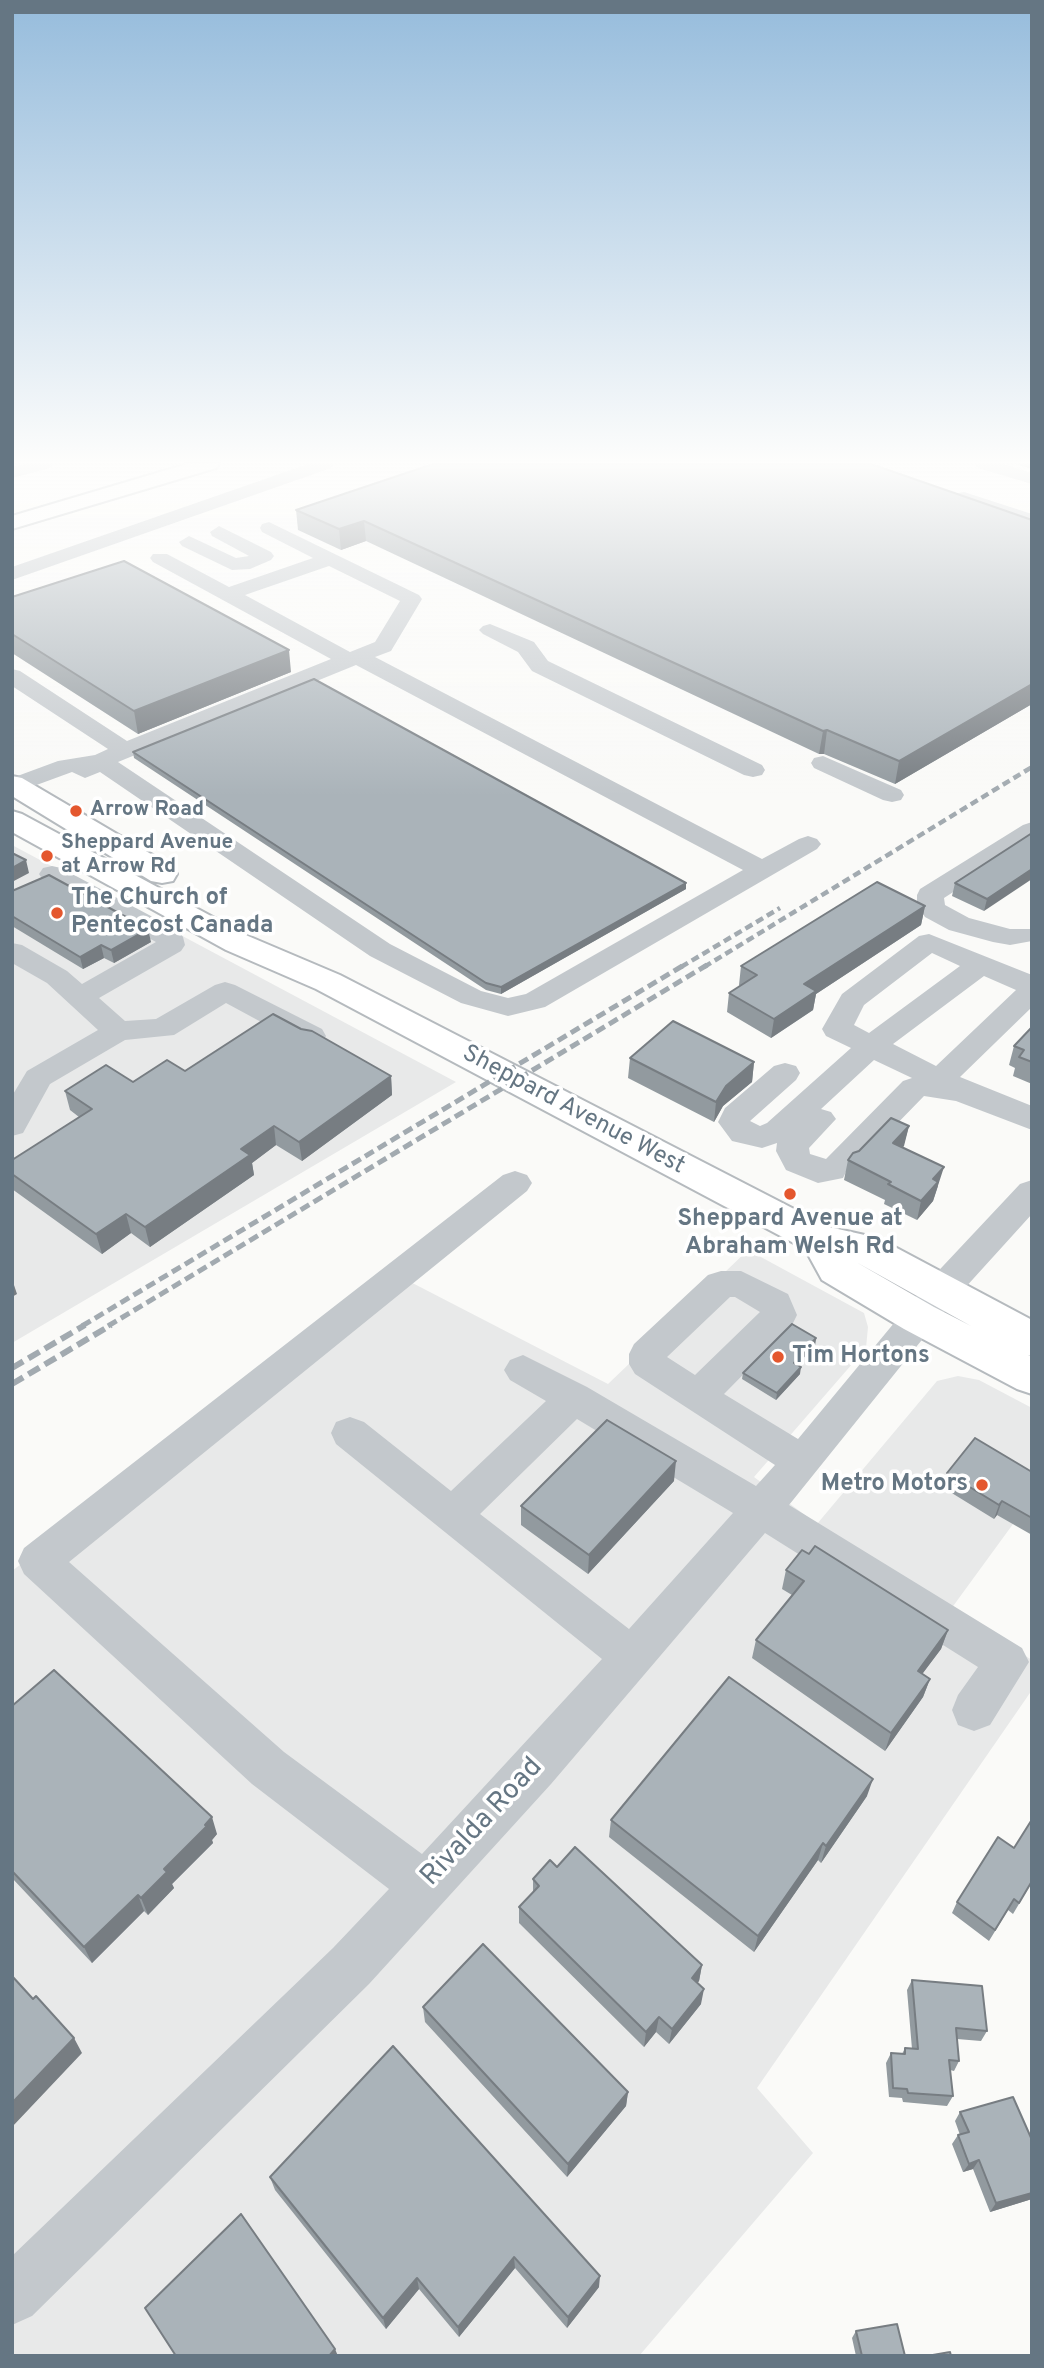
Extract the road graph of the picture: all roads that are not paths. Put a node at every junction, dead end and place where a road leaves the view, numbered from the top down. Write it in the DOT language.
graph roads {
  1 [pos="186,575"];
  2 [pos="285,575"];
  3 [pos="362,575"];
  4 [pos="229,594"];
  5 [pos="490,630"];
  6 [pos="353,658"];
  7 [pos="12,676"];
  8 [pos="126,751"];
  9 [pos="100,761"];
  10 [pos="823,763"];
  11 [pos="752,769"];
  12 [pos="892,795"];
  13 [pos="15,796"];
  14 [pos="1032,830"];
  15 [pos="808,844"];
  16 [pos="82,859"];
  17 [pos="763,870"];
  18 [pos="1029,930"];
  19 [pos="12,951"];
  20 [pos="981,964"];
  21 [pos="328,982"];
  22 [pos="1032,988"];
  23 [pos="82,999"];
  24 [pos="118,1031"];
  25 [pos="316,1039"];
  26 [pos="879,1051"];
  27 [pos="785,1073"];
  28 [pos="25,1075"];
  29 [pos="939,1080"];
  30 [pos="970,1095"];
  31 [pos="1032,1119"];
  32 [pos="12,1125"];
  33 [pos="515,1183"];
  34 [pos="1032,1192"];
  35 [pos="930,1305"];
  36 [pos="752,1312"];
  37 [pos="1032,1340"];
  38 [pos="523,1370"];
  39 [pos="1032,1377"];
  40 [pos="574,1398"];
  41 [pos="350,1433"];
  42 [pos="802,1462"];
  43 [pos="761,1509"];
  44 [pos="452,1516"];
  45 [pos="632,1657"];
  46 [pos="974,1710"];
  47 [pos="425,1886"];
  48 [pos="12,2296"];
  1 -- 4 [label="street"];
  2 -- 4 [label="street"];
  3 -- 6 [label="street"];
  4 -- 6 [label="street"];
  5 -- 11 [label="street"];
  6 -- 8 [label="street"];
  6 -- 17 [label="street"];
  7 -- 8 [label="street"];
  8 -- 9 [label="street"];
  9 -- 13 [label="street"];
  9 -- 17 [label="street"];
  10 -- 12 [label="street"];
  13 -- 16 [label="main road, Sheppard Avenue West"];
  13 -- 21 [label="main road, Sheppard Avenue West"];
  14 -- 18 [label="street"];
  15 -- 17 [label="street"];
  16 -- 21 [label="main road, Sheppard Avenue West"];
  16 -- 23 [label="street"];
  19 -- 23 [label="street"];
  20 -- 22 [label="street"];
  20 -- 26 [label="street"];
  20 -- 26 [label="street"];
  21 -- 35 [label="main road, Sheppard Avenue West"];
  22 -- 29 [label="street"];
  23 -- 24 [label="street"];
  24 -- 25 [label="street"];
  24 -- 28 [label="street"];
  26 -- 27 [label="street"];
  26 -- 29 [label="street"];
  26 -- 30 [label="street"];
  28 -- 32 [label="street"];
  29 -- 30 [label="street"];
  30 -- 31 [label="street"];
  33 -- 47 [label="street"];
  34 -- 35 [label="street, Rivalda Road"];
  35 -- 37 [label="main road, Sheppard Avenue West"];
  35 -- 39 [label="main road, Sheppard Avenue West"];
  35 -- 42 [label="street, Rivalda Road"];
  36 -- 42 [label="street"];
  38 -- 40 [label="street"];
  40 -- 43 [label="street"];
  40 -- 44 [label="street"];
  41 -- 44 [label="street"];
  42 -- 43 [label="street, Rivalda Road"];
  43 -- 45 [label="street, Rivalda Road"];
  43 -- 46 [label="street"];
  44 -- 45 [label="street"];
  45 -- 47 [label="street, Rivalda Road"];
  47 -- 48 [label="street, Rivalda Road"];
}
